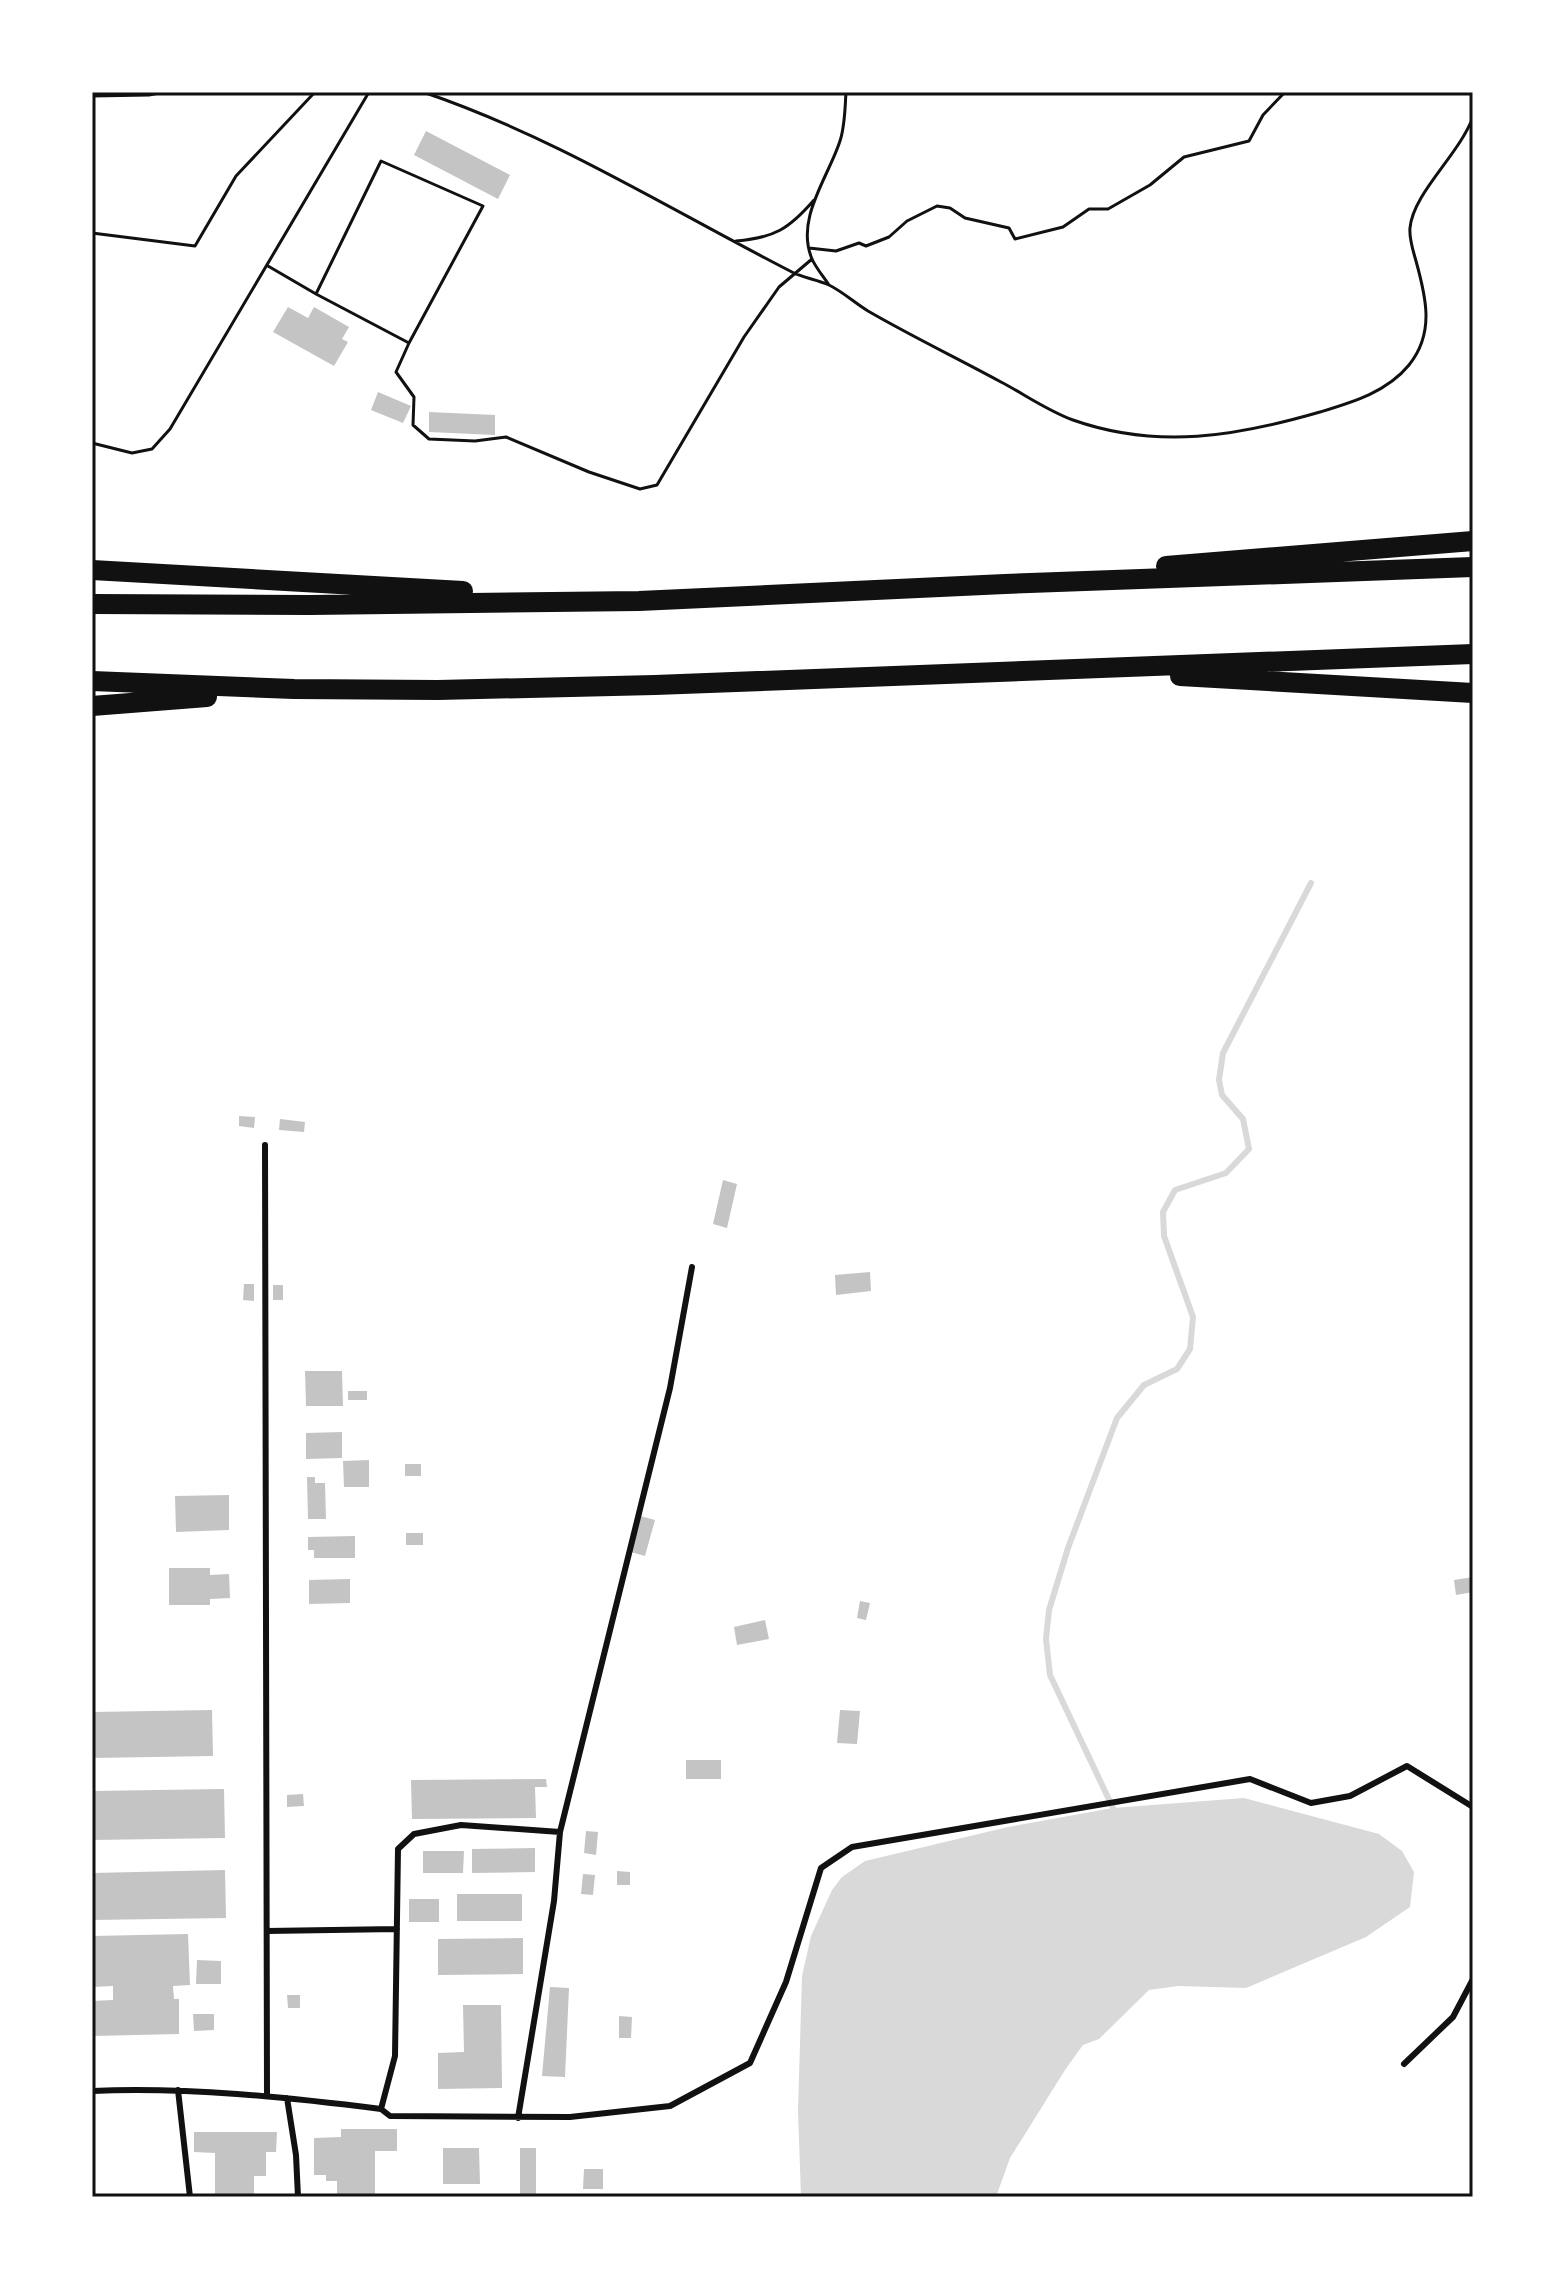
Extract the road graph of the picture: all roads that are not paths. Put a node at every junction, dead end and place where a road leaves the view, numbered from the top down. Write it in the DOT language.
graph roads {
  1 [pos="1473,541"];
  2 [pos="1473,567"];
  3 [pos="92,570"];
  4 [pos="1005,584"];
  5 [pos="639,601"];
  6 [pos="92,604"];
  7 [pos="1473,654"];
  8 [pos="1080,669"];
  9 [pos="92,681"];
  10 [pos="294,689"];
  11 [pos="1473,693"];
  12 [pos="92,706"];
  13 [pos="265,1145"];
  14 [pos="692,1267"];
  15 [pos="1473,1807"];
  16 [pos="560,1832"];
  17 [pos="397,1929"];
  18 [pos="267,1931"];
  19 [pos="1473,1979"];
  20 [pos="1404,2064"];
  21 [pos="178,2090"];
  22 [pos="92,2091"];
  23 [pos="267,2095"];
  24 [pos="287,2098"];
  25 [pos="381,2109"];
  26 [pos="518,2118"];
  27 [pos="190,2197"];
  28 [pos="298,2197"];
  1 -- 4 [label="highway"];
  2 -- 4 [label="highway"];
  3 -- 5 [label="highway"];
  4 -- 5 [label="highway"];
  5 -- 6 [label="highway"];
  7 -- 8 [label="highway"];
  8 -- 10 [label="highway"];
  8 -- 11 [label="highway"];
  9 -- 10 [label="highway"];
  10 -- 12 [label="highway"];
  13 -- 18 [label="lane"];
  14 -- 16 [label="lane"];
  15 -- 26 [label="lane"];
  16 -- 17 [label="lane"];
  16 -- 26 [label="lane"];
  17 -- 18 [label="lane"];
  17 -- 25 [label="lane"];
  18 -- 23 [label="lane"];
  19 -- 20 [label="lane"];
  21 -- 22 [label="lane"];
  21 -- 23 [label="lane"];
  21 -- 27 [label="lane"];
  23 -- 24 [label="lane"];
  24 -- 25 [label="lane"];
  24 -- 28 [label="lane"];
  25 -- 26 [label="lane"];
}
